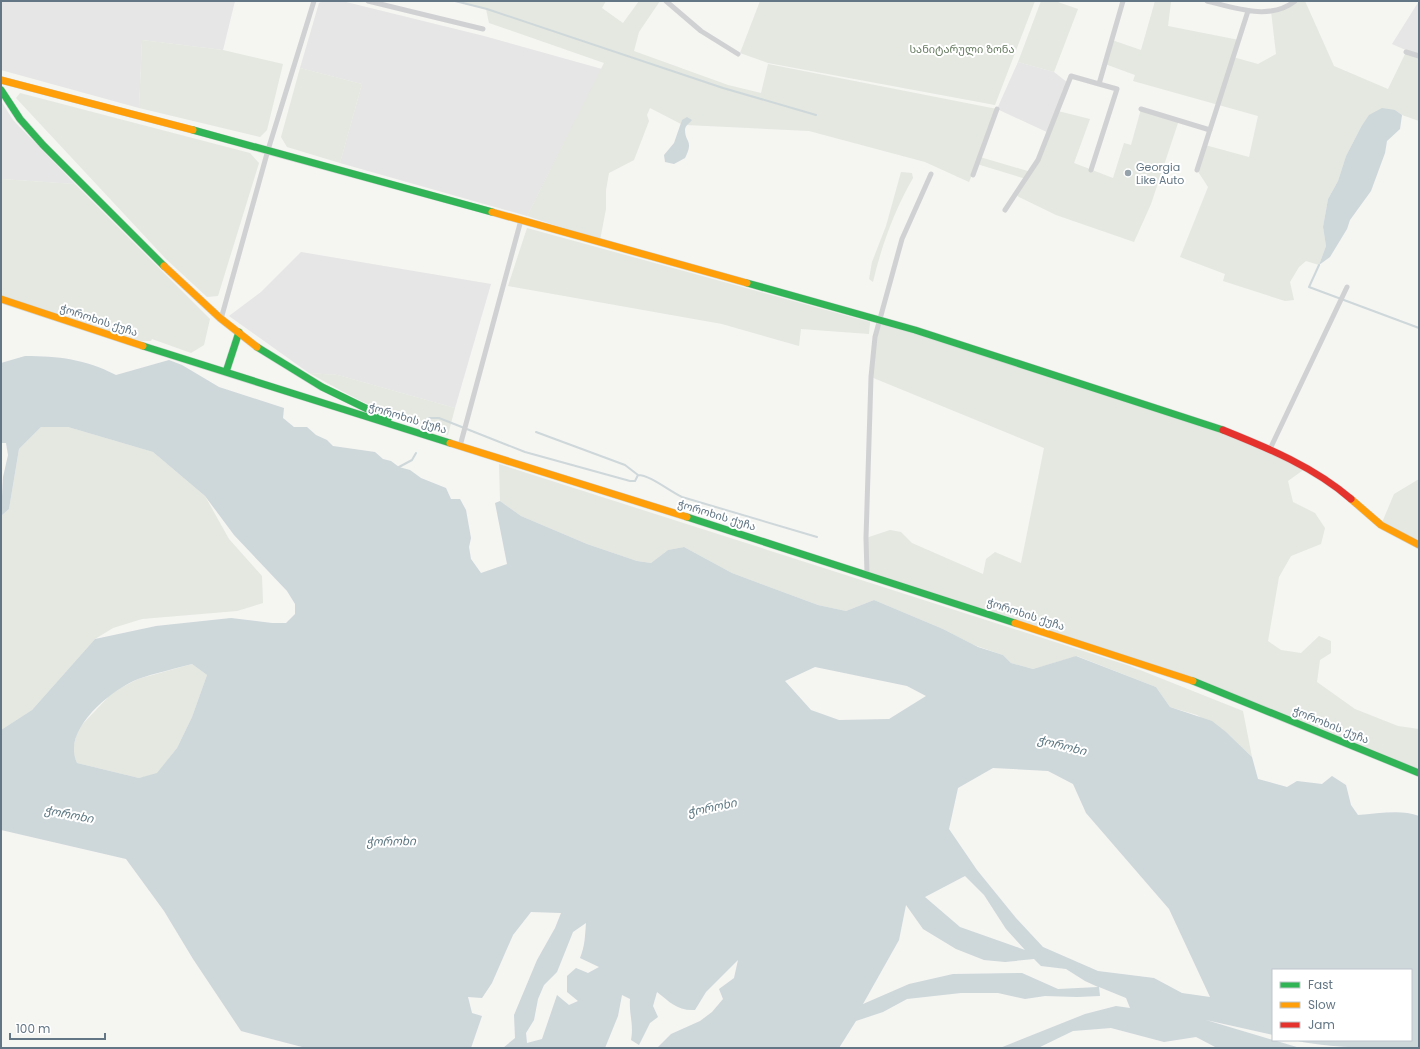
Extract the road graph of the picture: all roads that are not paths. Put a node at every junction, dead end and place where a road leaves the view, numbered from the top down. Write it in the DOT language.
graph roads {
  1 [pos="314,1"];
  2 [pos="368,1"];
  3 [pos="666,1"];
  4 [pos="1124,1"];
  5 [pos="1207,1"];
  6 [pos="1295,1"];
  7 [pos="1248,11"];
  8 [pos="483,29"];
  9 [pos="1406,52"];
  10 [pos="738,54"];
  11 [pos="1419,56"];
  12 [pos="1,80"];
  13 [pos="1099,84"];
  14 [pos="1,90"];
  15 [pos="998,109"];
  16 [pos="1141,109"];
  17 [pos="1210,130"];
  18 [pos="268,150"];
  19 [pos="1091,170"];
  20 [pos="1196,170"];
  21 [pos="931,174"];
  22 [pos="973,175"];
  23 [pos="1005,210"];
  24 [pos="521,220"];
  25 [pos="1347,287"];
  26 [pos="1,300"];
  27 [pos="221,319"];
  28 [pos="879,321"];
  29 [pos="239,332"];
  30 [pos="226,372"];
  31 [pos="420,433"];
  32 [pos="460,446"];
  33 [pos="1270,449"];
  34 [pos="1419,544"];
  35 [pos="867,574"];
  36 [pos="1419,773"];
  1 -- 18 [label="street"];
  2 -- 8 [label="street"];
  3 -- 10 [label="street"];
  4 -- 13 [label="street"];
  5 -- 7 [label="street"];
  6 -- 7 [label="street"];
  7 -- 17 [label="street"];
  9 -- 11 [label="street"];
  12 -- 18 [label="street"];
  13 -- 19 [label="street"];
  13 -- 23 [label="street"];
  14 -- 27 [label="street"];
  15 -- 22 [label="street"];
  16 -- 17 [label="street"];
  17 -- 20 [label="street"];
  18 -- 24 [label="street"];
  18 -- 27 [label="street"];
  21 -- 28 [label="street"];
  24 -- 28 [label="street"];
  24 -- 32 [label="street"];
  25 -- 33 [label="street"];
  26 -- 30 [label="street, ჭოროხის ქუჩა"];
  27 -- 29 [label="street"];
  28 -- 33 [label="street"];
  28 -- 35 [label="street"];
  29 -- 30 [label="street"];
  29 -- 31 [label="street"];
  30 -- 31 [label="street, ჭოროხის ქუჩა"];
  31 -- 32 [label="street, ჭოროხის ქუჩა"];
  32 -- 35 [label="street, ჭოროხის ქუჩა"];
  33 -- 34 [label="street"];
  35 -- 36 [label="street, ჭოროხის ქუჩა"];
}
